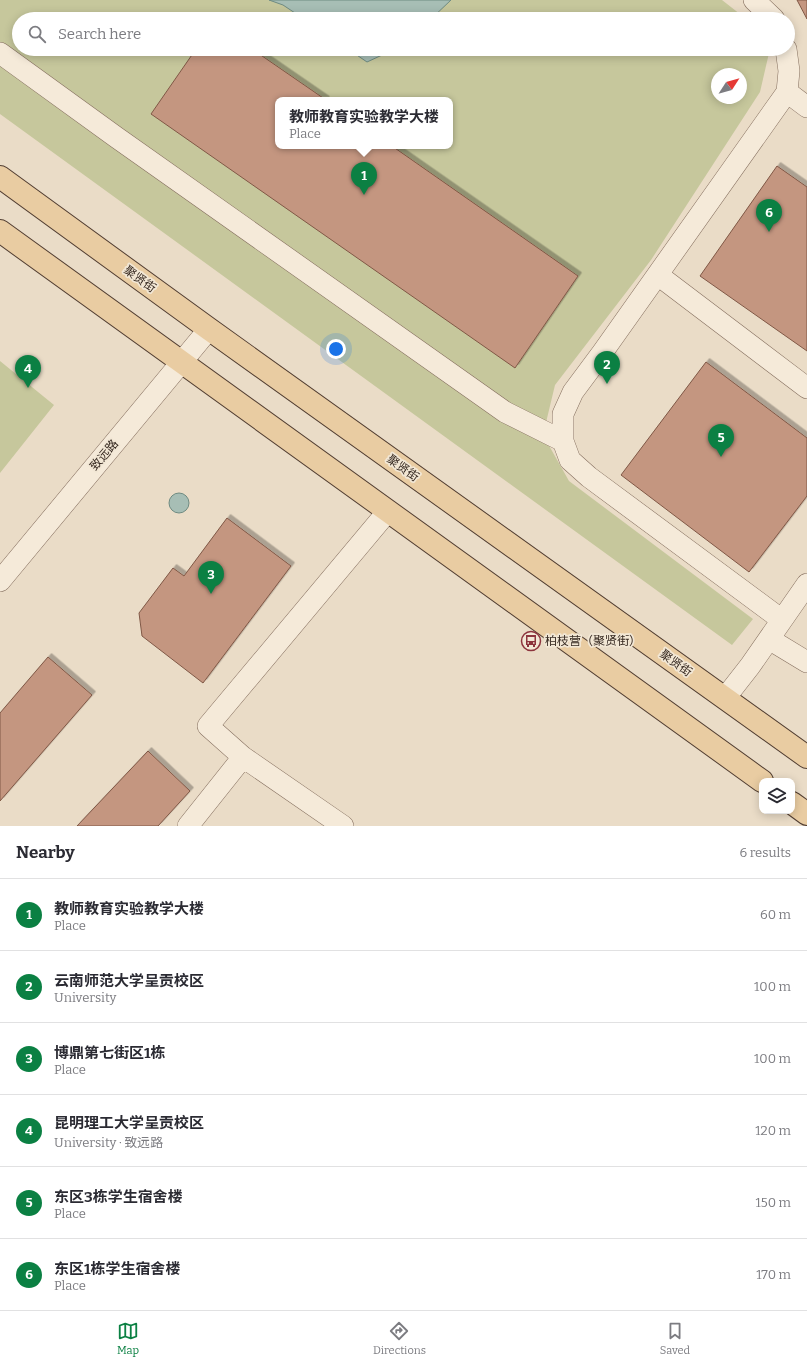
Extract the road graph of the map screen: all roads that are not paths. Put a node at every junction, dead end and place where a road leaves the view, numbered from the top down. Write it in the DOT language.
graph roads {
  1 [pos="754,0"];
  2 [pos="767,12"];
  3 [pos="0,54"];
  4 [pos="787,56"];
  5 [pos="787,92"];
  6 [pos="807,107"];
  7 [pos="0,177"];
  8 [pos="0,231"];
  9 [pos="658,275"];
  10 [pos="209,329"];
  11 [pos="181,362"];
  12 [pos="807,388"];
  13 [pos="563,441"];
  14 [pos="388,511"];
  15 [pos="0,581"];
  16 [pos="807,584"];
  17 [pos="782,620"];
  18 [pos="769,639"];
  19 [pos="807,662"];
  20 [pos="725,698"];
  21 [pos="243,757"];
  22 [pos="807,757"];
  23 [pos="759,779"];
  24 [pos="795,805"];
  25 [pos="807,814"];
  26 [pos="188,826"];
  27 [pos="343,826"];
  1 -- 2 [label="street"];
  3 -- 13 [label="street"];
  4 -- 5 [label="street"];
  5 -- 6 [label="street"];
  5 -- 9 [label="street"];
  7 -- 10 [label="main road, 聚贤街"];
  8 -- 11 [label="main road"];
  9 -- 12 [label="street"];
  9 -- 13 [label="street"];
  10 -- 11 [label="street, 致远路"];
  10 -- 20 [label="main road, 聚贤街"];
  11 -- 14 [label="main road"];
  11 -- 15 [label="street, 致远路"];
  13 -- 17 [label="street"];
  14 -- 21 [label="street"];
  14 -- 23 [label="main road"];
  16 -- 17 [label="street"];
  17 -- 18 [label="street"];
  18 -- 19 [label="street"];
  18 -- 20 [label="street"];
  20 -- 22 [label="main road, 聚贤街"];
  21 -- 26 [label="street"];
  21 -- 27 [label="street"];
  24 -- 25 [label="main road"];
}
